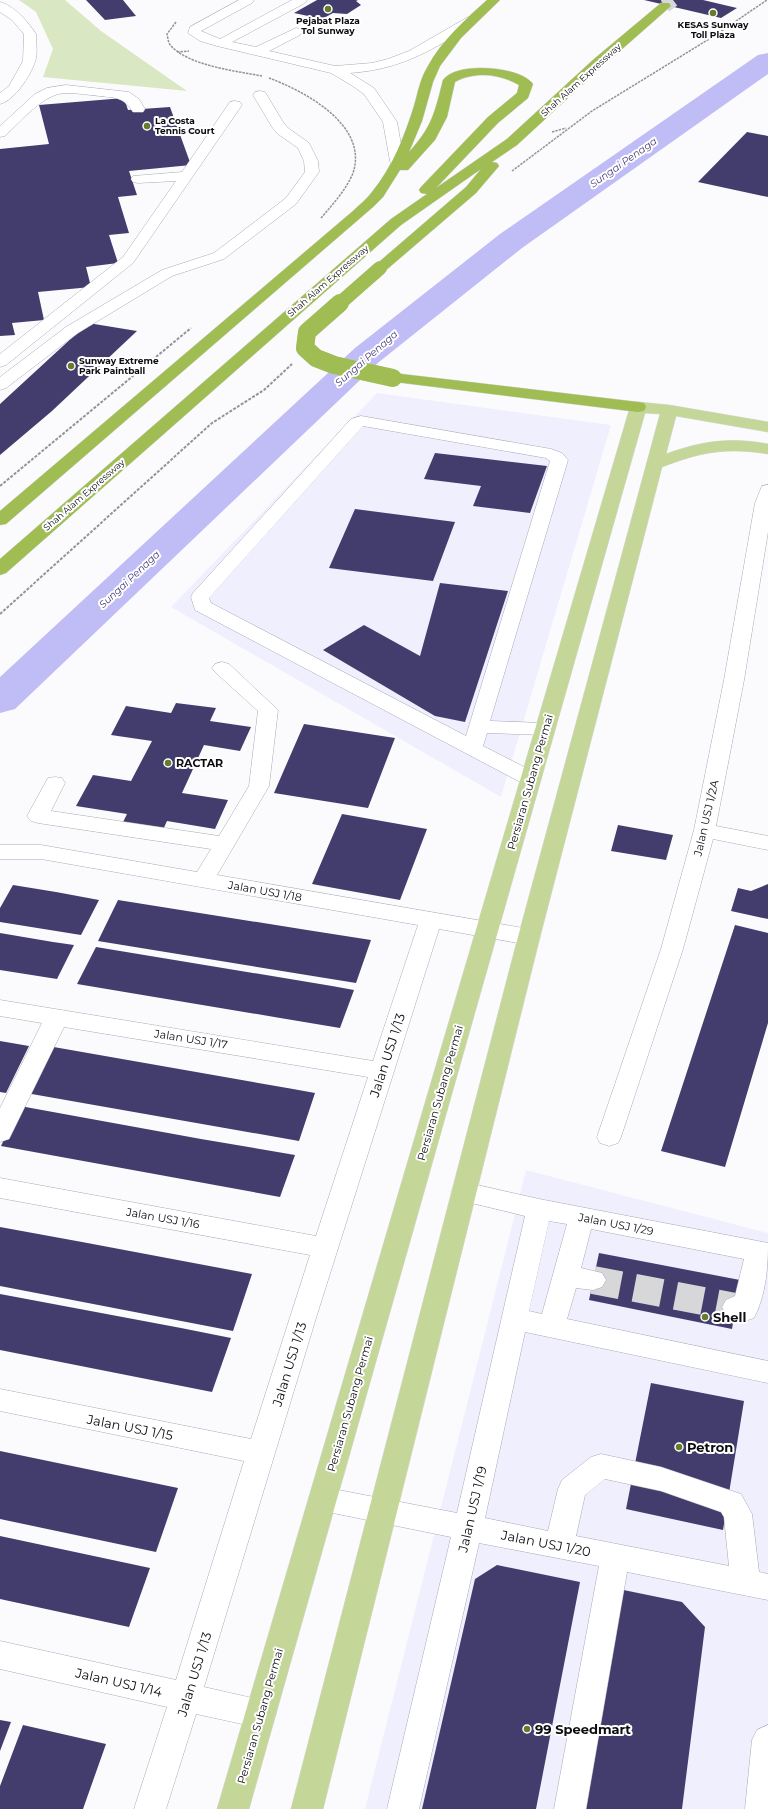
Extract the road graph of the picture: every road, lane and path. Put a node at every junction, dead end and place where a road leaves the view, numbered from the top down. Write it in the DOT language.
graph roads {
  1 [pos="248,0"];
  2 [pos="302,0"];
  3 [pos="494,0"];
  4 [pos="0,6"];
  5 [pos="665,6"];
  6 [pos="180,19"];
  7 [pos="472,20"];
  8 [pos="296,32"];
  9 [pos="221,43"];
  10 [pos="257,52"];
  11 [pos="335,70"];
  12 [pos="260,95"];
  13 [pos="0,100"];
  14 [pos="235,105"];
  15 [pos="138,108"];
  16 [pos="0,133"];
  17 [pos="512,142"];
  18 [pos="397,161"];
  19 [pos="186,176"];
  20 [pos="138,179"];
  21 [pos="378,194"];
  22 [pos="318,222"];
  23 [pos="396,222"];
  24 [pos="191,328"];
  25 [pos="0,362"];
  26 [pos="0,385"];
  27 [pos="638,407"];
  28 [pos="669,410"];
  29 [pos="768,427"];
  30 [pos="768,449"];
  31 [pos="655,464"];
  32 [pos="0,486"];
  33 [pos="768,490"];
  34 [pos="0,520"];
  35 [pos="0,569"];
  36 [pos="222,668"];
  37 [pos="479,728"];
  38 [pos="545,729"];
  39 [pos="472,749"];
  40 [pos="531,779"];
  41 [pos="55,783"];
  42 [pos="705,830"];
  43 [pos="768,843"];
  44 [pos="226,844"];
  45 [pos="0,852"];
  46 [pos="203,880"];
  47 [pos="431,920"];
  48 [pos="488,930"];
  49 [pos="529,937"];
  50 [pos="0,1008"];
  51 [pos="57,1017"];
  52 [pos="382,1071"];
  53 [pos="0,1133"];
  54 [pos="609,1137"];
  55 [pos="0,1188"];
  56 [pos="464,1192"];
  57 [pos="539,1210"];
  58 [pos="582,1217"];
  59 [pos="325,1248"];
  60 [pos="763,1252"];
  61 [pos="566,1276"];
  62 [pos="593,1280"];
  63 [pos="735,1307"];
  64 [pos="514,1318"];
  65 [pos="552,1326"];
  66 [pos="768,1372"];
  67 [pos="0,1400"];
  68 [pos="261,1453"];
  69 [pos="323,1499"];
  70 [pos="383,1511"];
  71 [pos="468,1528"];
  72 [pos="559,1546"];
  73 [pos="614,1557"];
  74 [pos="756,1585"];
  75 [pos="0,1655"];
  76 [pos="187,1697"];
  77 [pos="261,1714"];
  78 [pos="768,1740"];
  79 [pos="150,1809"];
  80 [pos="233,1809"];
  81 [pos="307,1809"];
  82 [pos="403,1809"];
  83 [pos="570,1809"];
  84 [pos="761,1809"];
  1 -- 9 [label="street"];
  2 -- 9 [label="street"];
  3 -- 7 [label="highway"];
  4 -- 13 [label="street"];
  5 -- 17 [label="highway, Shah Alam Expressway"];
  6 -- 22 [label="path"];
  7 -- 11 [label="street"];
  7 -- 18 [label="highway"];
  8 -- 10 [label="street"];
  9 -- 10 [label="street"];
  10 -- 11 [label="street"];
  11 -- 18 [label="street"];
  12 -- 26 [label="street"];
  14 -- 19 [label="street"];
  15 -- 16 [label="street"];
  17 -- 23 [label="highway, Shah Alam Expressway"];
  17 -- 27 [label="highway, bridge"];
  18 -- 21 [label="highway"];
  19 -- 20 [label="street"];
  19 -- 25 [label="street"];
  21 -- 23 [label="highway"];
  21 -- 34 [label="highway"];
  23 -- 35 [label="highway, Shah Alam Expressway"];
  24 -- 32 [label="path"];
  27 -- 28 [label="main road"];
  27 -- 38 [label="main road, Persiaran Subang Permai"];
  28 -- 29 [label="main road"];
  28 -- 31 [label="main road"];
  30 -- 31 [label="main road"];
  31 -- 49 [label="main road"];
  33 -- 42 [label="street, Jalan USJ 1/2A"];
  36 -- 44 [label="street"];
  37 -- 38 [label="street"];
  37 -- 39 [label="street"];
  37 -- 39 [label="street"];
  38 -- 40 [label="main road, Persiaran Subang Permai"];
  39 -- 40 [label="street"];
  40 -- 48 [label="main road, Persiaran Subang Permai"];
  41 -- 44 [label="street"];
  42 -- 43 [label="street"];
  42 -- 54 [label="street, Jalan USJ 1/2A"];
  44 -- 46 [label="street"];
  45 -- 46 [label="street, Jalan USJ 1/18"];
  46 -- 47 [label="street, Jalan USJ 1/18"];
  47 -- 48 [label="street, Jalan USJ 1/18"];
  47 -- 52 [label="street, Jalan USJ 1/13"];
  48 -- 49 [label="street, Jalan USJ 1/18"];
  48 -- 69 [label="main road, Persiaran Subang Permai"];
  49 -- 56 [label="main road"];
  50 -- 51 [label="street, Jalan USJ 1/17"];
  51 -- 52 [label="street, Jalan USJ 1/17"];
  51 -- 53 [label="street"];
  52 -- 59 [label="street, Jalan USJ 1/13"];
  55 -- 59 [label="street, Jalan USJ 1/16"];
  56 -- 57 [label="street, Jalan USJ 1/29"];
  56 -- 70 [label="main road"];
  57 -- 58 [label="street, Jalan USJ 1/29"];
  57 -- 64 [label="street, Jalan USJ 1/19"];
  58 -- 60 [label="street, Jalan USJ 1/29"];
  58 -- 61 [label="street"];
  59 -- 68 [label="street, Jalan USJ 1/13"];
  60 -- 63 [label="street"];
  61 -- 62 [label="street"];
  61 -- 65 [label="street"];
  64 -- 65 [label="street"];
  64 -- 71 [label="street, Jalan USJ 1/19"];
  65 -- 66 [label="street"];
  67 -- 68 [label="street, Jalan USJ 1/15"];
  68 -- 76 [label="street, Jalan USJ 1/13"];
  69 -- 70 [label="street, Jalan USJ 1/20"];
  69 -- 77 [label="main road, Persiaran Subang Permai"];
  70 -- 71 [label="street, Jalan USJ 1/20"];
  70 -- 81 [label="main road"];
  71 -- 72 [label="street, Jalan USJ 1/20"];
  71 -- 82 [label="street, Jalan USJ 1/19"];
  72 -- 73 [label="street, Jalan USJ 1/20"];
  72 -- 74 [label="street"];
  73 -- 74 [label="street, Jalan USJ 1/20"];
  73 -- 83 [label="street"];
  75 -- 76 [label="street, Jalan USJ 1/14"];
  76 -- 77 [label="street, Jalan USJ 1/14"];
  76 -- 79 [label="street, Jalan USJ 1/13"];
  77 -- 80 [label="main road, Persiaran Subang Permai"];
  78 -- 84 [label="street"];
}
